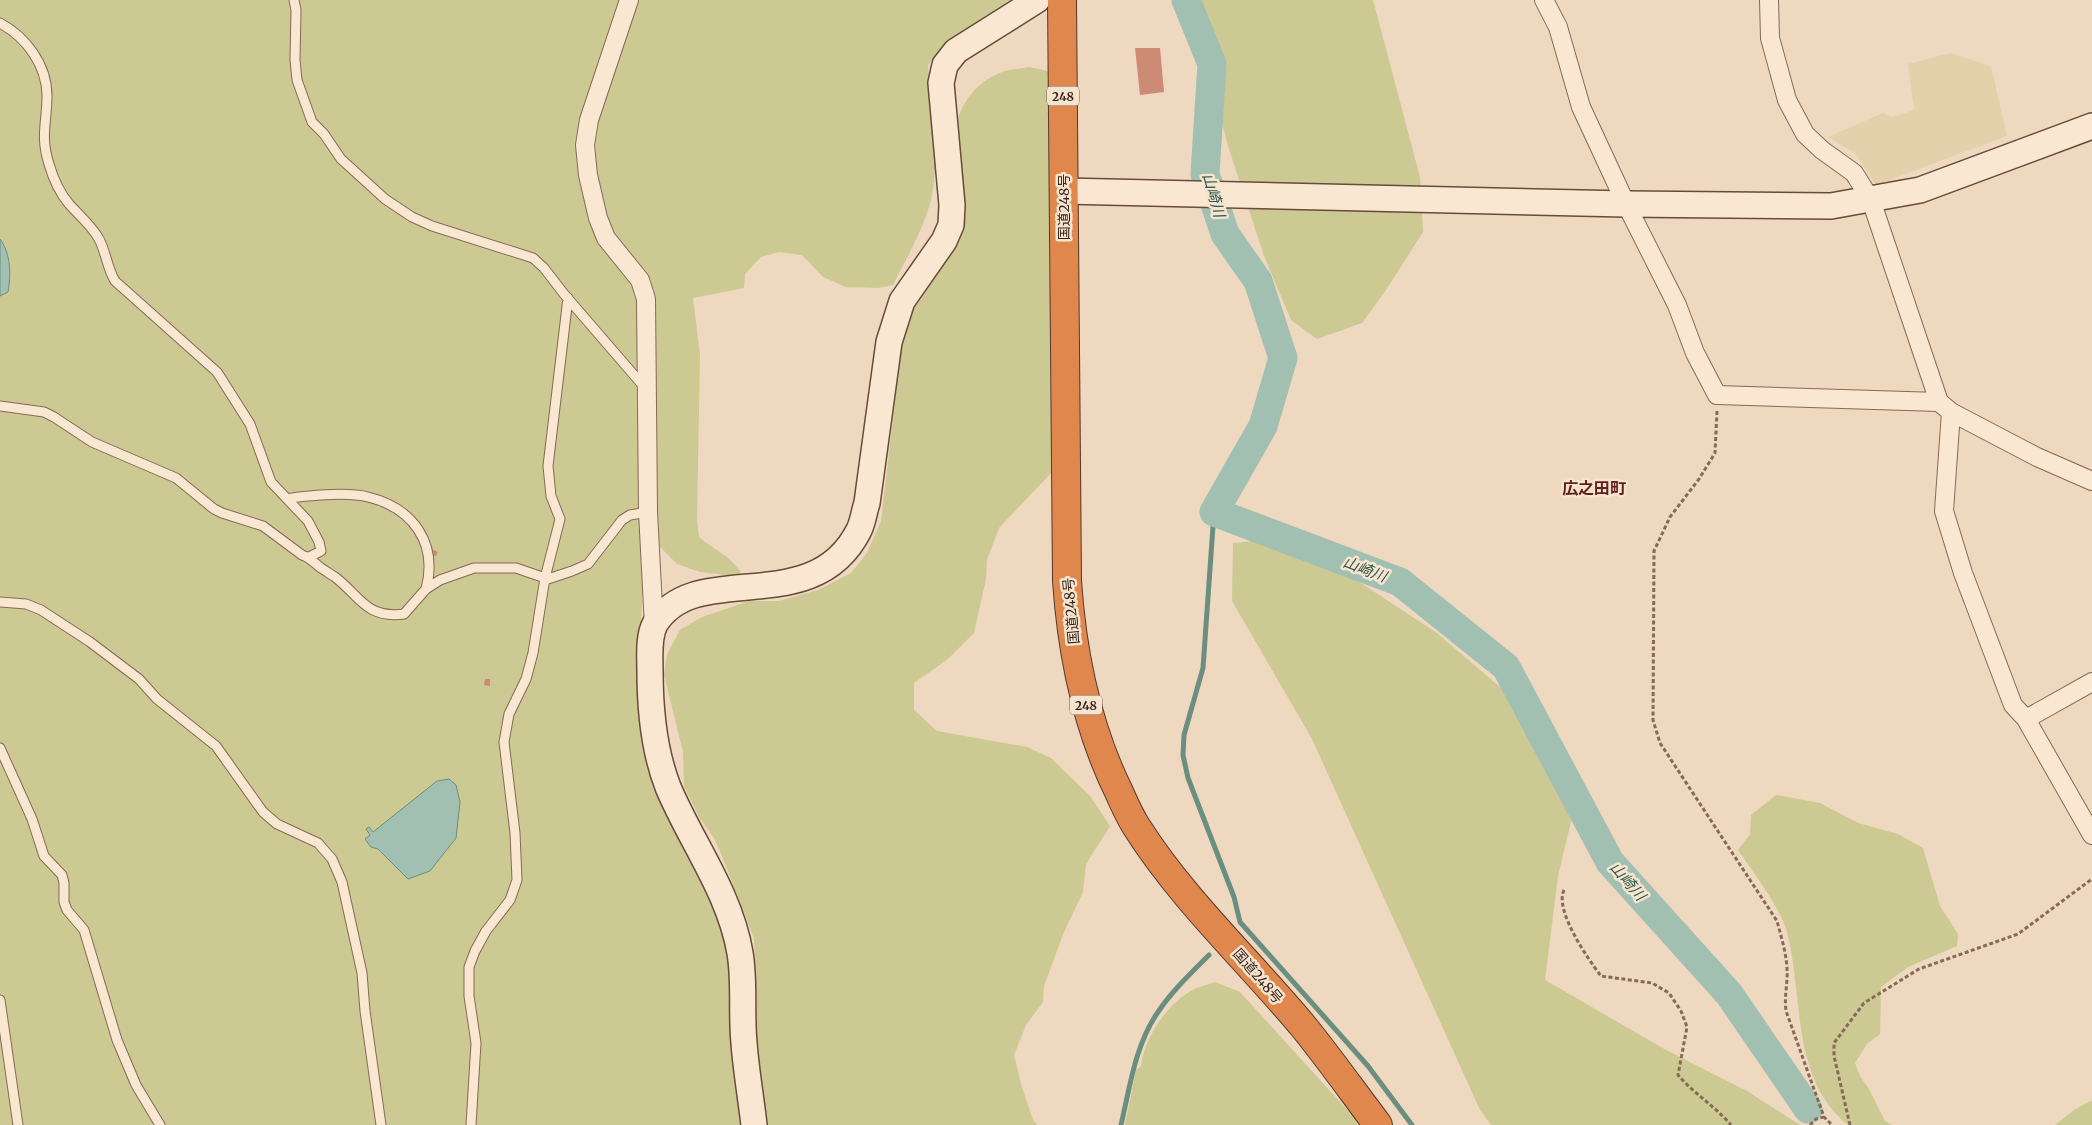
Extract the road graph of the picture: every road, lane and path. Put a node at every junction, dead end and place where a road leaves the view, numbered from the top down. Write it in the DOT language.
graph roads {
  1 [pos="294,0"];
  2 [pos="629,0"];
  3 [pos="1037,0"];
  4 [pos="1062,0"];
  5 [pos="1544,0"];
  6 [pos="1769,0"];
  7 [pos="0,23"];
  8 [pos="2092,126"];
  9 [pos="1064,191"];
  10 [pos="1871,200"];
  11 [pos="1626,204"];
  12 [pos="568,298"];
  13 [pos="647,390"];
  14 [pos="1717,394"];
  15 [pos="0,406"];
  16 [pos="1945,407"];
  17 [pos="2092,481"];
  18 [pos="287,499"];
  19 [pos="648,512"];
  20 [pos="309,557"];
  21 [pos="545,578"];
  22 [pos="426,589"];
  23 [pos="0,602"];
  24 [pos="654,626"];
  25 [pos="2092,682"];
  26 [pos="2026,719"];
  27 [pos="0,748"];
  28 [pos="2092,835"];
  29 [pos="2092,879"];
  30 [pos="1564,890"];
  31 [pos="0,1000"];
  32 [pos="1824,1117"];
  33 [pos="18,1125"];
  34 [pos="160,1125"];
  35 [pos="382,1125"];
  36 [pos="471,1125"];
  37 [pos="754,1125"];
  38 [pos="1378,1125"];
  39 [pos="1731,1125"];
  40 [pos="1810,1125"];
  41 [pos="1832,1125"];
  42 [pos="1850,1125"];
  1 -- 12 [label="lane"];
  2 -- 13 [label="street"];
  3 -- 24 [label="street"];
  4 -- 9 [label="highway, 国道248号 / 248"];
  5 -- 11 [label="street"];
  6 -- 10 [label="street"];
  7 -- 18 [label="lane"];
  8 -- 10 [label="street"];
  9 -- 11 [label="street"];
  9 -- 38 [label="highway, 国道248号 / 248"];
  10 -- 11 [label="street"];
  10 -- 16 [label="street"];
  11 -- 14 [label="street"];
  12 -- 13 [label="lane"];
  12 -- 21 [label="lane"];
  13 -- 19 [label="street"];
  14 -- 16 [label="street"];
  14 -- 32 [label="path"];
  15 -- 20 [label="lane"];
  16 -- 17 [label="street"];
  16 -- 26 [label="street"];
  18 -- 20 [label="lane"];
  18 -- 22 [label="lane"];
  19 -- 21 [label="lane"];
  19 -- 24 [label="street"];
  20 -- 22 [label="lane"];
  21 -- 22 [label="lane"];
  21 -- 36 [label="lane"];
  23 -- 35 [label="lane"];
  24 -- 37 [label="street"];
  25 -- 26 [label="street"];
  26 -- 28 [label="street"];
  27 -- 34 [label="lane"];
  29 -- 42 [label="path"];
  30 -- 39 [label="path"];
  31 -- 33 [label="lane"];
  32 -- 40 [label="path"];
  32 -- 41 [label="path"];
}
